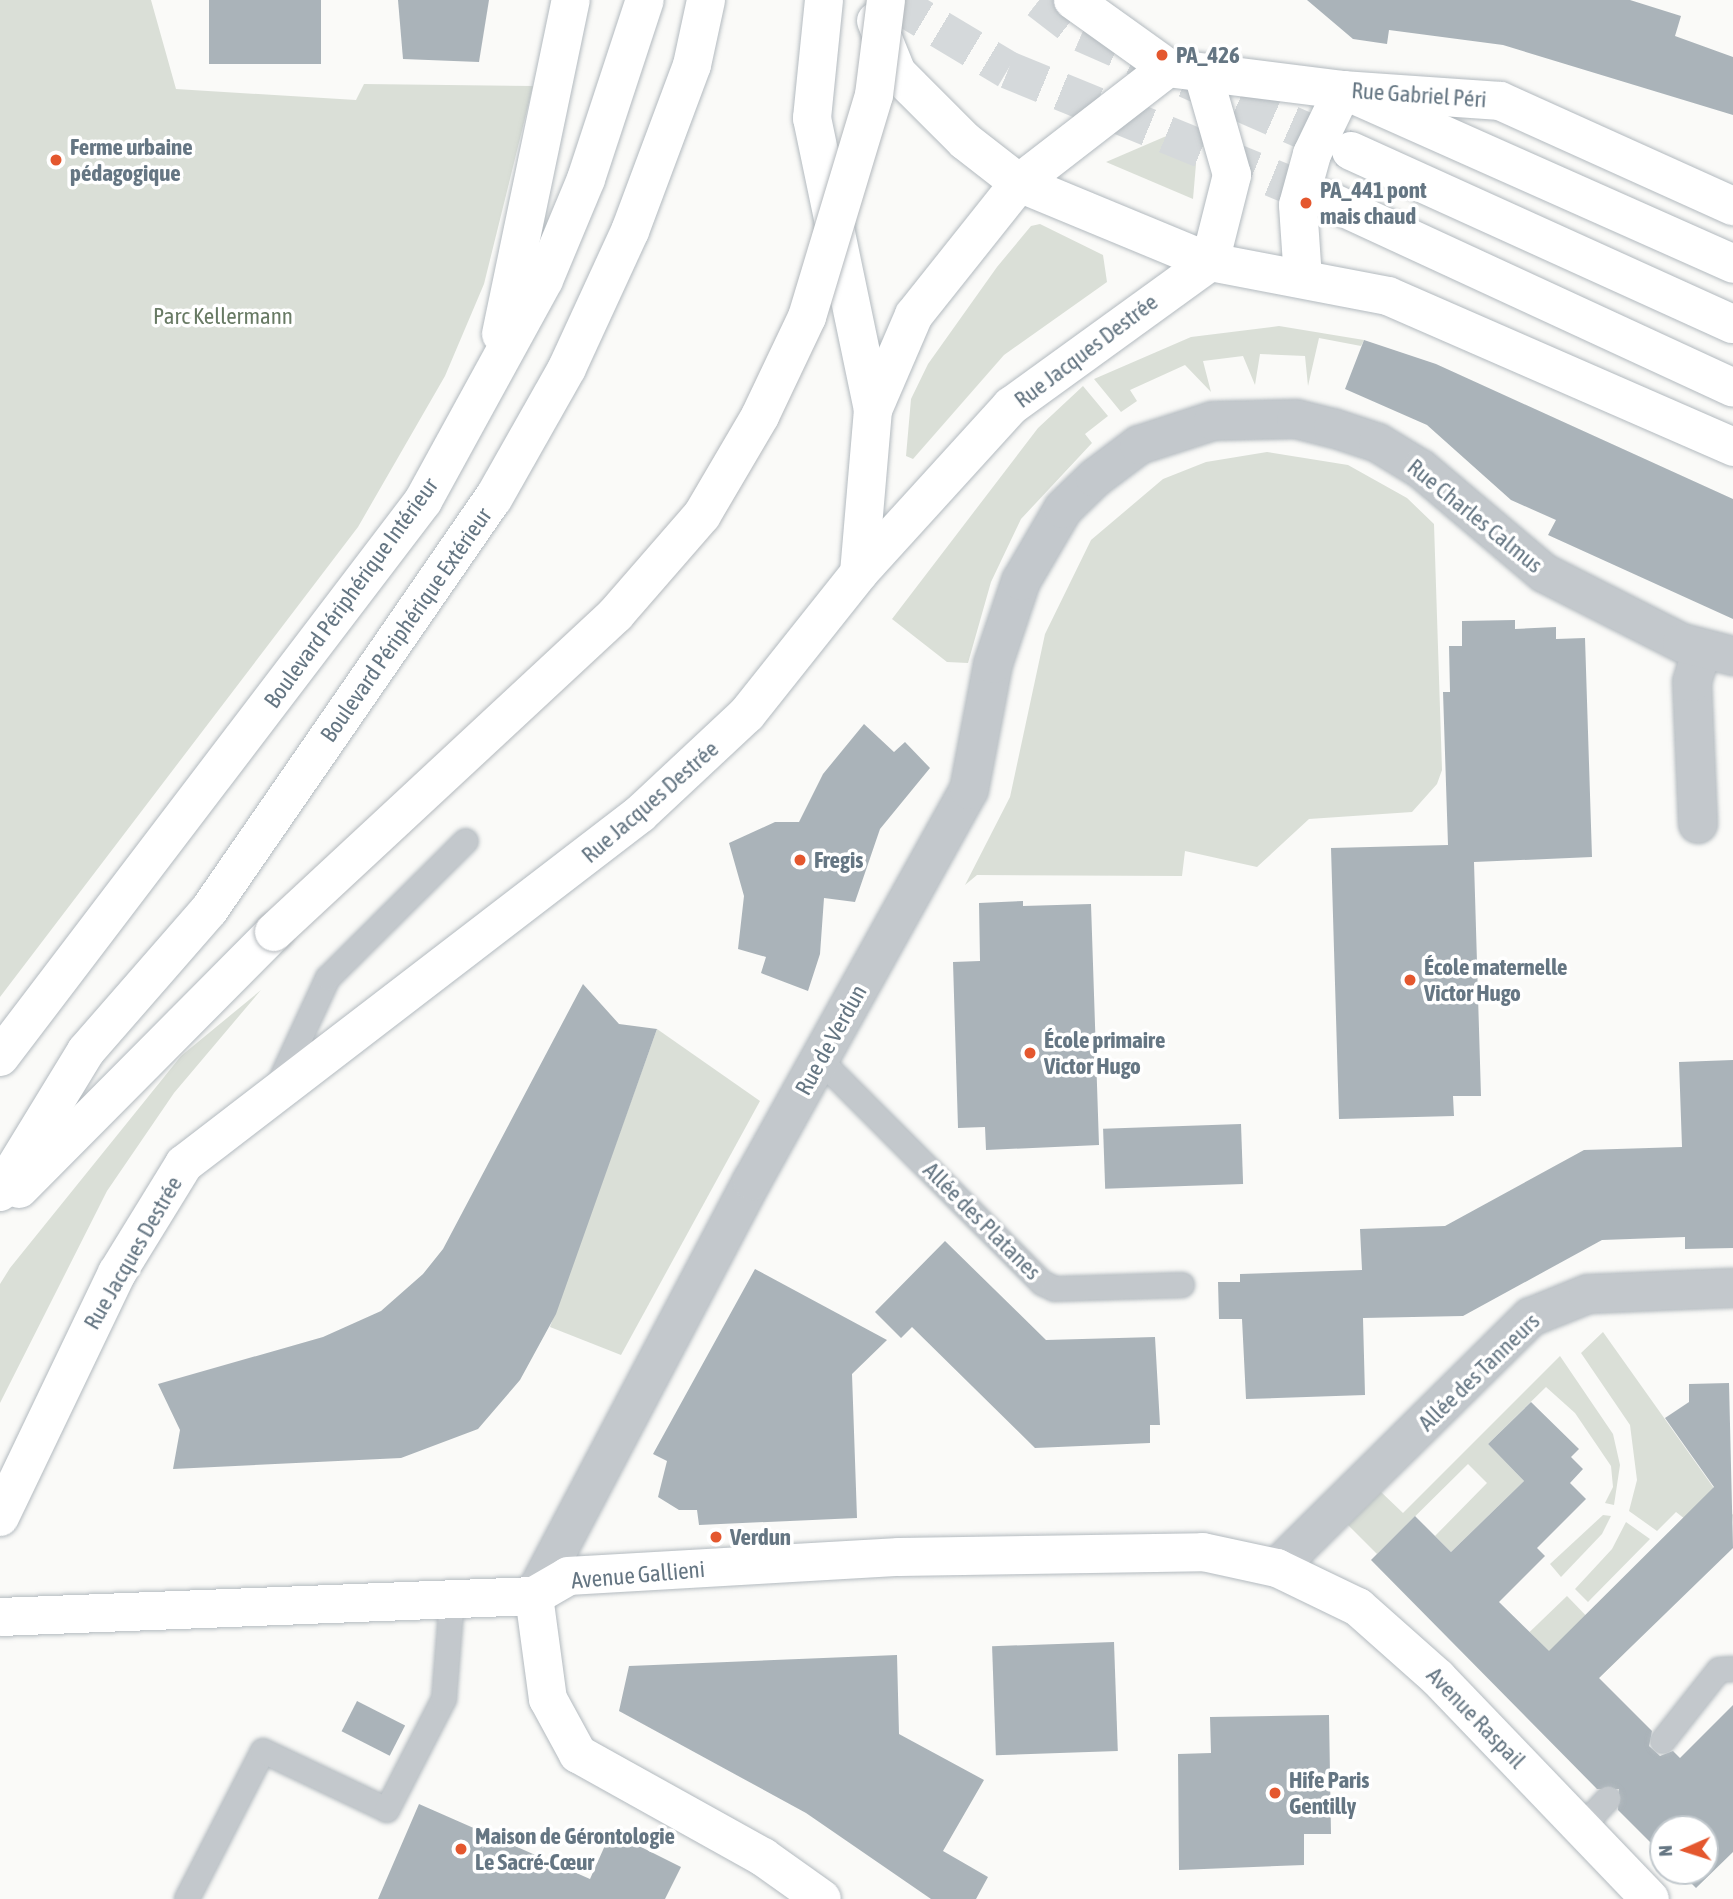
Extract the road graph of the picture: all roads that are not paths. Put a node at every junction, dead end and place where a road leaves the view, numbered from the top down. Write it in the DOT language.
graph roads {
  1 [pos="570,0"];
  2 [pos="645,0"];
  3 [pos="706,0"];
  4 [pos="824,0"];
  5 [pos="868,0"];
  6 [pos="886,0"];
  7 [pos="1073,0"];
  8 [pos="1186,71"];
  9 [pos="1343,90"];
  10 [pos="1351,151"];
  11 [pos="1019,183"];
  12 [pos="1327,200"];
  13 [pos="1733,206"];
  14 [pos="1210,262"];
  15 [pos="1733,264"];
  16 [pos="1303,279"];
  17 [pos="1733,324"];
  18 [pos="490,384"];
  19 [pos="1733,388"];
  20 [pos="873,410"];
  21 [pos="1733,447"];
  22 [pos="1095,478"];
  23 [pos="859,573"];
  24 [pos="1718,653"];
  25 [pos="1698,824"];
  26 [pos="466,841"];
  27 [pos="0,1057"];
  28 [pos="821,1061"];
  29 [pos="274,1093"];
  30 [pos="0,1192"];
  31 [pos="0,1208"];
  32 [pos="1182,1285"];
  33 [pos="1733,1288"];
  34 [pos="0,1517"];
  35 [pos="1277,1568"];
  36 [pos="534,1596"];
  37 [pos="452,1600"];
  38 [pos="0,1617"];
  39 [pos="1733,1669"];
  40 [pos="1663,1741"];
  41 [pos="1608,1799"];
  42 [pos="1581,1828"];
  43 [pos="187,1899"];
  44 [pos="822,1899"];
  45 [pos="1650,1899"];
  1 -- 18 [label="main road"];
  2 -- 18 [label="main road, Boulevard Périphérique Intérieur"];
  3 -- 30 [label="main road, Boulevard Périphérique Extérieur"];
  4 -- 20 [label="main road"];
  5 -- 11 [label="main road"];
  6 -- 31 [label="main road, bridge"];
  7 -- 8 [label="main road"];
  8 -- 9 [label="main road, Rue Gabriel Péri"];
  8 -- 11 [label="main road"];
  8 -- 14 [label="main road"];
  9 -- 13 [label="main road, Rue Gabriel Péri"];
  9 -- 15 [label="main road"];
  9 -- 16 [label="main road"];
  10 -- 17 [label="main road"];
  11 -- 14 [label="main road"];
  11 -- 20 [label="main road"];
  12 -- 19 [label="main road"];
  14 -- 16 [label="main road"];
  14 -- 23 [label="main road, Rue Jacques Destrée"];
  16 -- 21 [label="main road"];
  18 -- 27 [label="main road, Boulevard Périphérique Intérieur"];
  20 -- 23 [label="main road"];
  22 -- 24 [label="street, Rue Charles Calmus"];
  22 -- 28 [label="street, Rue de Verdun"];
  23 -- 29 [label="main road, Rue Jacques Destrée"];
  24 -- 25 [label="street"];
  26 -- 29 [label="lane"];
  28 -- 32 [label="lane, Allée des Platanes"];
  28 -- 36 [label="street, Rue de Verdun"];
  29 -- 34 [label="main road, Rue Jacques Destrée"];
  33 -- 35 [label="street, Allée des Tanneurs"];
  35 -- 36 [label="main road, Avenue Gallieni"];
  35 -- 42 [label="main road, Avenue Raspail"];
  36 -- 37 [label="main road, Avenue Gallieni"];
  36 -- 44 [label="main road"];
  37 -- 38 [label="main road, Avenue Gallieni"];
  37 -- 43 [label="lane"];
  39 -- 40 [label="lane"];
  41 -- 42 [label="lane"];
  42 -- 45 [label="main road, Avenue Raspail"];
}
